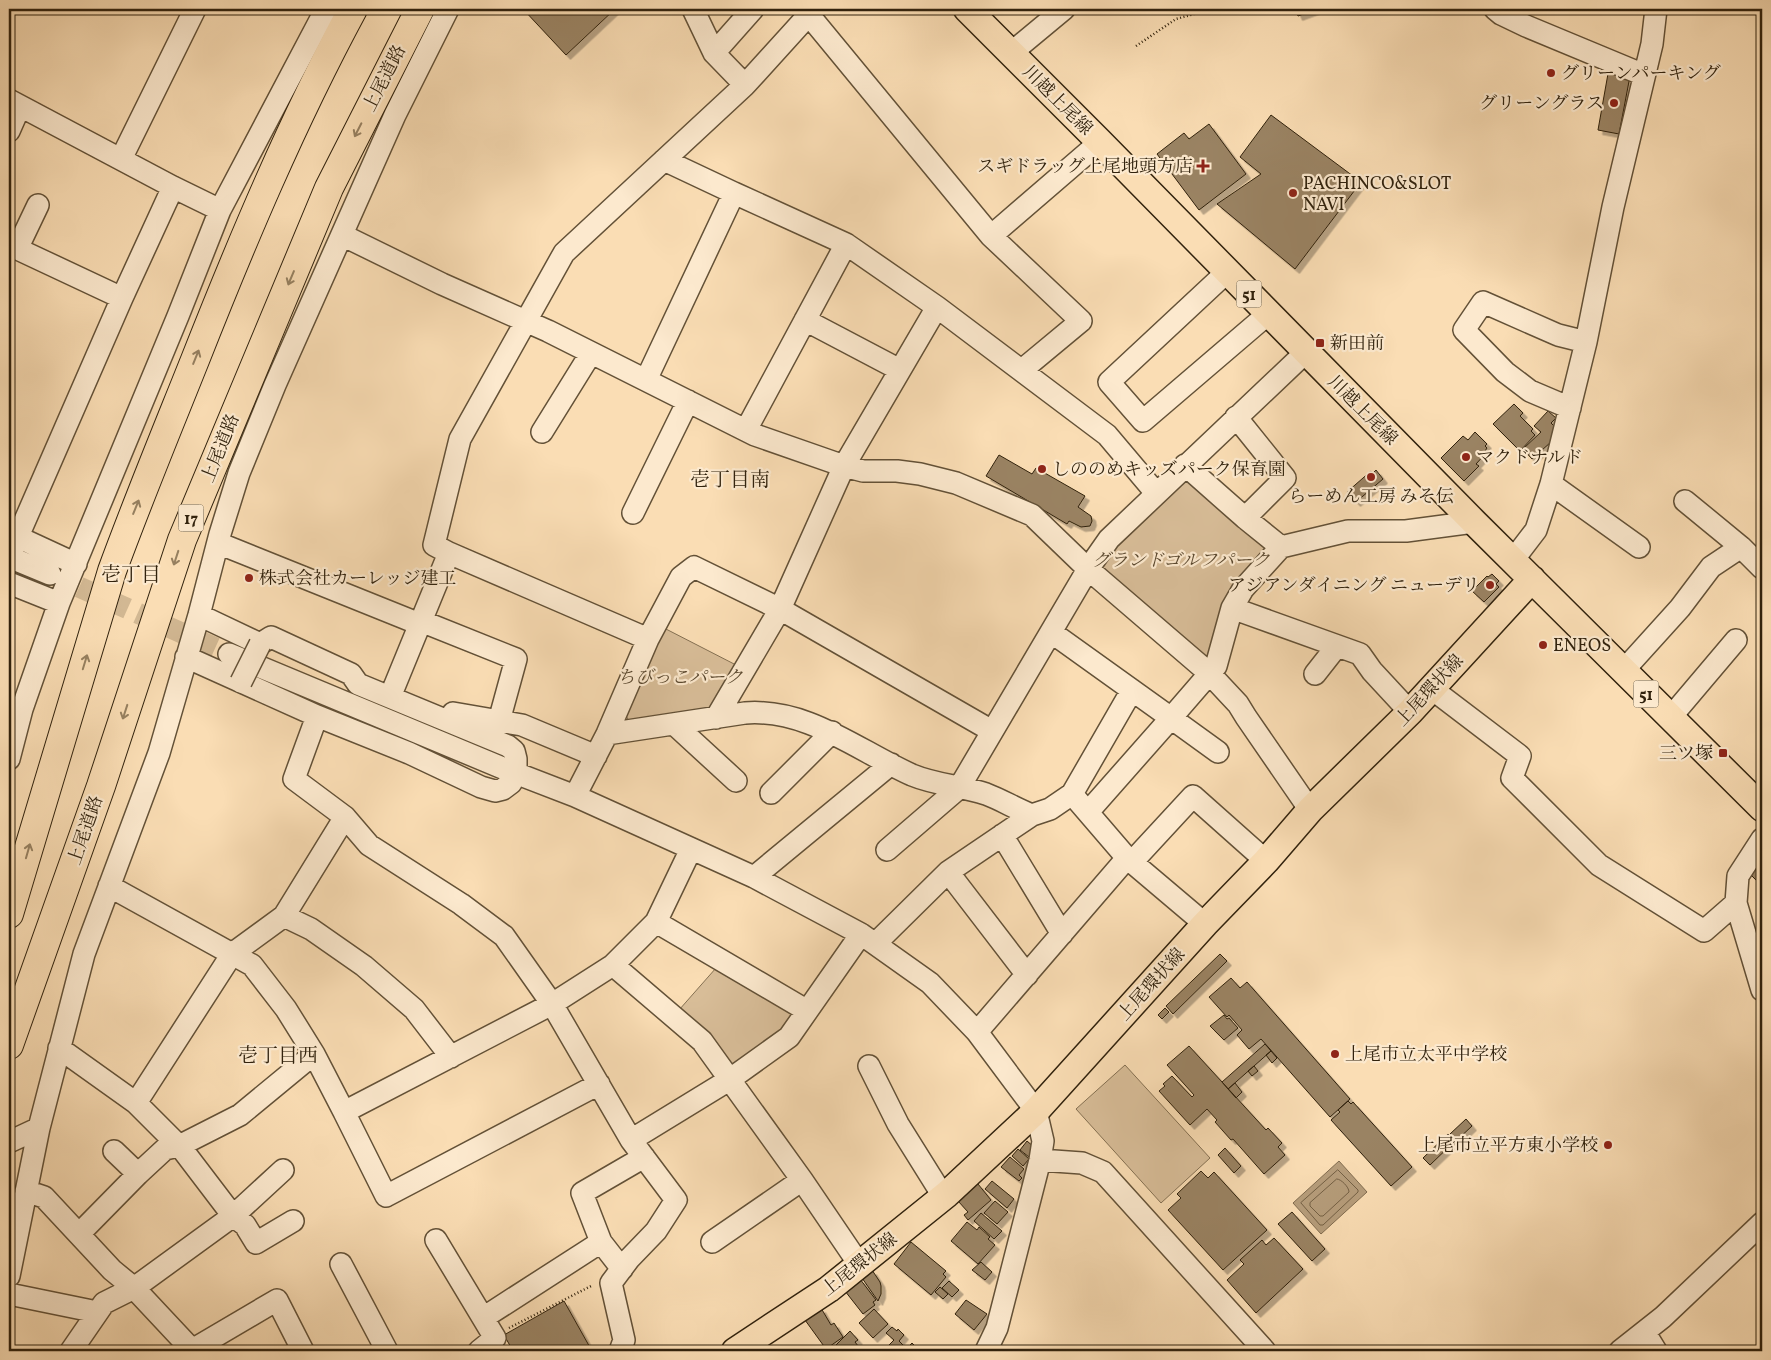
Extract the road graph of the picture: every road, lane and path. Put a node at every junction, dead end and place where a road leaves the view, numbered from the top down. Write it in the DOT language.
graph roads {
  1 [pos="195,9"];
  2 [pos="326,9"];
  3 [pos="353,9"];
  4 [pos="420,9"];
  5 [pos="448,9"];
  6 [pos="692,9"];
  7 [pos="753,9"];
  8 [pos="967,9"];
  9 [pos="1064,9"];
  10 [pos="1212,9"];
  11 [pos="1495,9"];
  12 [pos="1656,9"];
  13 [pos="811,12"];
  14 [pos="1522,16"];
  15 [pos="1136,46"];
  16 [pos="714,53"];
  17 [pos="1011,53"];
  18 [pos="1644,75"];
  19 [pos="746,85"];
  20 [pos="14,103"];
  21 [pos="9,131"];
  22 [pos="1100,142"];
  23 [pos="121,159"];
  24 [pos="664,160"];
  25 [pos="173,187"];
  26 [pos="734,193"];
  27 [pos="38,205"];
  28 [pos="220,210"];
  29 [pos="342,235"];
  30 [pos="991,236"];
  31 [pos="846,244"];
  32 [pos="13,247"];
  33 [pos="1227,272"];
  34 [pos="122,298"];
  35 [pos="937,306"];
  36 [pos="1268,314"];
  37 [pos="805,320"];
  38 [pos="525,321"];
  39 [pos="1586,342"];
  40 [pos="1306,352"];
  41 [pos="591,353"];
  42 [pos="900,370"];
  43 [pos="1022,370"];
  44 [pos="646,380"];
  45 [pos="688,401"];
  46 [pos="1570,408"];
  47 [pos="1236,417"];
  48 [pos="746,430"];
  49 [pos="542,432"];
  50 [pos="1185,465"];
  51 [pos="844,466"];
  52 [pos="1551,484"];
  53 [pos="1156,493"];
  54 [pos="1685,500"];
  55 [pos="633,512"];
  56 [pos="1245,518"];
  57 [pos="1474,522"];
  58 [pos="13,535"];
  59 [pos="218,543"];
  60 [pos="1281,547"];
  61 [pos="1639,547"];
  62 [pos="1741,547"];
  63 [pos="449,553"];
  64 [pos="9,557"];
  65 [pos="1513,560"];
  66 [pos="76,564"];
  67 [pos="1762,568"];
  68 [pos="1088,569"];
  69 [pos="50,574"];
  70 [pos="1532,579"];
  71 [pos="9,583"];
  72 [pos="59,603"];
  73 [pos="1232,608"];
  74 [pos="780,609"];
  75 [pos="200,615"];
  76 [pos="421,621"];
  77 [pos="1051,632"];
  78 [pos="648,639"];
  79 [pos="1736,640"];
  80 [pos="260,644"];
  81 [pos="1337,646"];
  82 [pos="229,654"];
  83 [pos="186,657"];
  84 [pos="1623,671"];
  85 [pos="1209,673"];
  86 [pos="1315,674"];
  87 [pos="241,682"];
  88 [pos="1432,689"];
  89 [pos="1132,690"];
  90 [pos="390,697"];
  91 [pos="411,705"];
  92 [pos="1410,712"];
  93 [pos="317,716"];
  94 [pos="716,718"];
  95 [pos="1171,718"];
  96 [pos="1670,718"];
  97 [pos="499,721"];
  98 [pos="674,724"];
  99 [pos="992,731"];
  100 [pos="832,732"];
  101 [pos="607,734"];
  102 [pos="1218,752"];
  103 [pos="596,756"];
  104 [pos="9,759"];
  105 [pos="891,764"];
  106 [pos="516,773"];
  107 [pos="736,781"];
  108 [pos="959,788"];
  109 [pos="771,793"];
  110 [pos="1072,794"];
  111 [pos="575,796"];
  112 [pos="1759,800"];
  113 [pos="1310,810"];
  114 [pos="1088,812"];
  115 [pos="1032,815"];
  116 [pos="345,817"];
  117 [pos="1002,835"];
  118 [pos="1762,839"];
  119 [pos="691,849"];
  120 [pos="887,850"];
  121 [pos="1130,860"];
  122 [pos="1266,861"];
  123 [pos="948,872"];
  124 [pos="754,877"];
  125 [pos="109,886"];
  126 [pos="1736,903"];
  127 [pos="9,914"];
  128 [pos="284,916"];
  129 [pos="656,922"];
  130 [pos="1205,924"];
  131 [pos="1062,934"];
  132 [pos="868,938"];
  133 [pos="232,954"];
  134 [pos="612,965"];
  135 [pos="1027,975"];
  136 [pos="1762,990"];
  137 [pos="552,1004"];
  138 [pos="806,1010"];
  139 [pos="977,1032"];
  140 [pos="9,1046"];
  141 [pos="59,1048"];
  142 [pos="314,1054"];
  143 [pos="451,1057"];
  144 [pos="868,1066"];
  145 [pos="728,1080"];
  146 [pos="599,1084"];
  147 [pos="136,1103"];
  148 [pos="1036,1111"];
  149 [pos="344,1112"];
  150 [pos="39,1128"];
  151 [pos="631,1140"];
  152 [pos="9,1142"];
  153 [pos="179,1146"];
  154 [pos="114,1151"];
  155 [pos="644,1157"];
  156 [pos="1040,1160"];
  157 [pos="283,1170"];
  158 [pos="138,1174"];
  159 [pos="802,1180"];
  160 [pos="26,1191"];
  161 [pos="943,1196"];
  162 [pos="233,1216"];
  163 [pos="293,1222"];
  164 [pos="1762,1223"];
  165 [pos="79,1234"];
  166 [pos="436,1240"];
  167 [pos="602,1242"];
  168 [pos="712,1242"];
  169 [pos="340,1264"];
  170 [pos="859,1264"];
  171 [pos="618,1274"];
  172 [pos="9,1276"];
  173 [pos="134,1288"];
  174 [pos="9,1294"];
  175 [pos="98,1312"];
  176 [pos="489,1327"];
  177 [pos="1645,1333"];
  178 [pos="71,1351"];
  179 [pos="192,1351"];
  180 [pos="303,1351"];
  181 [pos="387,1351"];
  182 [pos="479,1351"];
  183 [pos="620,1351"];
  184 [pos="735,1351"];
  185 [pos="986,1351"];
  186 [pos="1265,1351"];
  187 [pos="1620,1351"];
  188 [pos="1656,1351"];
  1 -- 23 [label="street"];
  2 -- 28 [label="street"];
  127 -- 3 [label="highway, one-way"];
  4 -- 140 [label="highway, 上尾道路 / 17, one-way"];
  5 -- 29 [label="street"];
  6 -- 16 [label="street"];
  7 -- 16 [label="street"];
  8 -- 17 [label="main road, 川越上尾線 / 51"];
  9 -- 17 [label="street"];
  10 -- 15 [label="path"];
  11 -- 14 [label="street"];
  12 -- 18 [label="street"];
  13 -- 19 [label="street"];
  13 -- 30 [label="street"];
  14 -- 18 [label="street"];
  16 -- 19 [label="street"];
  17 -- 22 [label="main road, 川越上尾線 / 51"];
  18 -- 39 [label="street"];
  19 -- 24 [label="street"];
  20 -- 21 [label="street"];
  20 -- 23 [label="street"];
  22 -- 30 [label="street"];
  22 -- 33 [label="main road, 川越上尾線 / 51"];
  23 -- 25 [label="street"];
  24 -- 26 [label="street"];
  24 -- 38 [label="street"];
  25 -- 28 [label="street"];
  25 -- 34 [label="street"];
  26 -- 31 [label="street"];
  26 -- 44 [label="street"];
  27 -- 32 [label="street"];
  28 -- 66 [label="street"];
  29 -- 38 [label="street"];
  29 -- 59 [label="street"];
  30 -- 43 [label="street"];
  31 -- 35 [label="street"];
  31 -- 37 [label="street"];
  32 -- 34 [label="street"];
  33 -- 36 [label="main road, 川越上尾線 / 51"];
  33 -- 36 [label="street"];
  34 -- 58 [label="street"];
  35 -- 42 [label="street"];
  35 -- 43 [label="street"];
  36 -- 40 [label="main road, 川越上尾線 / 51"];
  37 -- 42 [label="street"];
  37 -- 48 [label="street"];
  38 -- 41 [label="street"];
  38 -- 63 [label="street"];
  39 -- 46 [label="street"];
  39 -- 46 [label="street"];
  40 -- 47 [label="street"];
  40 -- 57 [label="main road, 川越上尾線 / 51"];
  41 -- 44 [label="street"];
  41 -- 49 [label="street"];
  42 -- 51 [label="street"];
  43 -- 53 [label="street"];
  44 -- 45 [label="street"];
  45 -- 48 [label="street"];
  45 -- 55 [label="street"];
  46 -- 52 [label="street"];
  47 -- 50 [label="street"];
  47 -- 56 [label="street"];
  48 -- 51 [label="street"];
  50 -- 53 [label="street"];
  50 -- 56 [label="street"];
  51 -- 68 [label="street"];
  51 -- 74 [label="street"];
  52 -- 61 [label="street"];
  52 -- 65 [label="street"];
  53 -- 68 [label="street"];
  54 -- 62 [label="street"];
  56 -- 60 [label="street"];
  57 -- 60 [label="street"];
  57 -- 65 [label="main road, 川越上尾線 / 51"];
  58 -- 64 [label="street"];
  58 -- 66 [label="street"];
  59 -- 75 [label="street"];
  59 -- 76 [label="street"];
  60 -- 73 [label="street"];
  62 -- 67 [label="street"];
  62 -- 84 [label="street"];
  63 -- 76 [label="street"];
  63 -- 78 [label="street"];
  64 -- 69 [label="street"];
  65 -- 70 [label="main road, 川越上尾線 / 51"];
  66 -- 72 [label="street"];
  68 -- 77 [label="street"];
  68 -- 85 [label="street"];
  70 -- 84 [label="main road, 川越上尾線 / 51"];
  70 -- 88 [label="main road, 上尾環状線"];
  71 -- 72 [label="street"];
  72 -- 104 [label="street"];
  73 -- 81 [label="street"];
  73 -- 85 [label="street"];
  74 -- 78 [label="street"];
  74 -- 94 [label="street"];
  74 -- 99 [label="street"];
  75 -- 80 [label="street"];
  75 -- 83 [label="street"];
  76 -- 90 [label="street"];
  76 -- 97 [label="street"];
  77 -- 89 [label="street"];
  77 -- 99 [label="street"];
  78 -- 101 [label="street"];
  79 -- 96 [label="street"];
  80 -- 87 [label="street, bridge"];
  80 -- 90 [label="street"];
  81 -- 86 [label="street"];
  81 -- 92 [label="street"];
  82 -- 106 [label="street"];
  83 -- 87 [label="street"];
  83 -- 125 [label="street"];
  84 -- 96 [label="main road, 川越上尾線 / 51"];
  85 -- 95 [label="street"];
  85 -- 113 [label="street"];
  87 -- 93 [label="street"];
  88 -- 92 [label="main road, 上尾環状線"];
  88 -- 126 [label="street"];
  89 -- 95 [label="street"];
  89 -- 110 [label="street"];
  90 -- 91 [label="street"];
  91 -- 97 [label="street"];
  91 -- 106 [label="street"];
  92 -- 113 [label="main road, 上尾環状線"];
  93 -- 106 [label="street"];
  93 -- 116 [label="street"];
  94 -- 98 [label="street"];
  94 -- 100 [label="street"];
  95 -- 102 [label="street"];
  95 -- 114 [label="street"];
  96 -- 112 [label="main road, 川越上尾線 / 51"];
  97 -- 103 [label="street"];
  98 -- 101 [label="street"];
  98 -- 107 [label="street"];
  99 -- 108 [label="street"];
  100 -- 105 [label="street"];
  100 -- 109 [label="street"];
  101 -- 103 [label="street"];
  103 -- 111 [label="street"];
  105 -- 108 [label="street"];
  105 -- 124 [label="street"];
  106 -- 111 [label="street"];
  108 -- 115 [label="street"];
  108 -- 120 [label="street"];
  110 -- 114 [label="street"];
  110 -- 115 [label="street"];
  111 -- 119 [label="street"];
  113 -- 122 [label="main road, 上尾環状線"];
  114 -- 121 [label="street"];
  115 -- 117 [label="street"];
  116 -- 128 [label="street"];
  116 -- 137 [label="street"];
  117 -- 123 [label="street"];
  117 -- 131 [label="street"];
  118 -- 126 [label="street"];
  119 -- 124 [label="street"];
  119 -- 129 [label="street"];
  121 -- 122 [label="street"];
  121 -- 130 [label="street"];
  121 -- 131 [label="street"];
  122 -- 130 [label="main road, 上尾環状線"];
  123 -- 132 [label="street"];
  123 -- 135 [label="street"];
  124 -- 132 [label="street"];
  125 -- 133 [label="street"];
  125 -- 141 [label="street"];
  126 -- 136 [label="street"];
  128 -- 133 [label="street"];
  128 -- 143 [label="street"];
  129 -- 134 [label="street"];
  129 -- 138 [label="street"];
  130 -- 148 [label="main road, 上尾環状線"];
  131 -- 135 [label="street"];
  132 -- 138 [label="street"];
  132 -- 139 [label="street"];
  133 -- 142 [label="street"];
  133 -- 147 [label="street"];
  134 -- 137 [label="street"];
  134 -- 145 [label="street"];
  135 -- 139 [label="street"];
  137 -- 143 [label="street"];
  137 -- 146 [label="street"];
  138 -- 145 [label="street"];
  139 -- 148 [label="street"];
  141 -- 147 [label="street"];
  141 -- 150 [label="street"];
  142 -- 149 [label="street"];
  142 -- 153 [label="street"];
  143 -- 149 [label="street"];
  144 -- 161 [label="street"];
  145 -- 151 [label="street"];
  145 -- 159 [label="street"];
  146 -- 149 [label="street"];
  146 -- 151 [label="street"];
  147 -- 153 [label="street"];
  148 -- 156 [label="street"];
  148 -- 161 [label="main road, 上尾環状線"];
  150 -- 152 [label="street"];
  150 -- 160 [label="street"];
  151 -- 155 [label="street"];
  153 -- 158 [label="street"];
  153 -- 162 [label="street"];
  154 -- 158 [label="street"];
  155 -- 167 [label="street"];
  155 -- 171 [label="street"];
  156 -- 185 [label="street"];
  156 -- 186 [label="street"];
  157 -- 162 [label="street"];
  158 -- 165 [label="street"];
  159 -- 168 [label="street"];
  159 -- 170 [label="street"];
  160 -- 165 [label="street"];
  160 -- 172 [label="street"];
  161 -- 170 [label="main road, 上尾環状線"];
  162 -- 163 [label="street"];
  162 -- 173 [label="street"];
  164 -- 177 [label="street"];
  165 -- 173 [label="street"];
  166 -- 176 [label="street"];
  167 -- 171 [label="street"];
  167 -- 176 [label="street"];
  169 -- 181 [label="street"];
  170 -- 184 [label="main road, 上尾環状線"];
  171 -- 176 [label="path"];
  171 -- 183 [label="street"];
  173 -- 175 [label="street"];
  173 -- 179 [label="street"];
  174 -- 175 [label="street"];
  175 -- 178 [label="street"];
  176 -- 182 [label="street"];
  177 -- 187 [label="street"];
  177 -- 188 [label="street"];
  179 -- 180 [label="street"];
}
